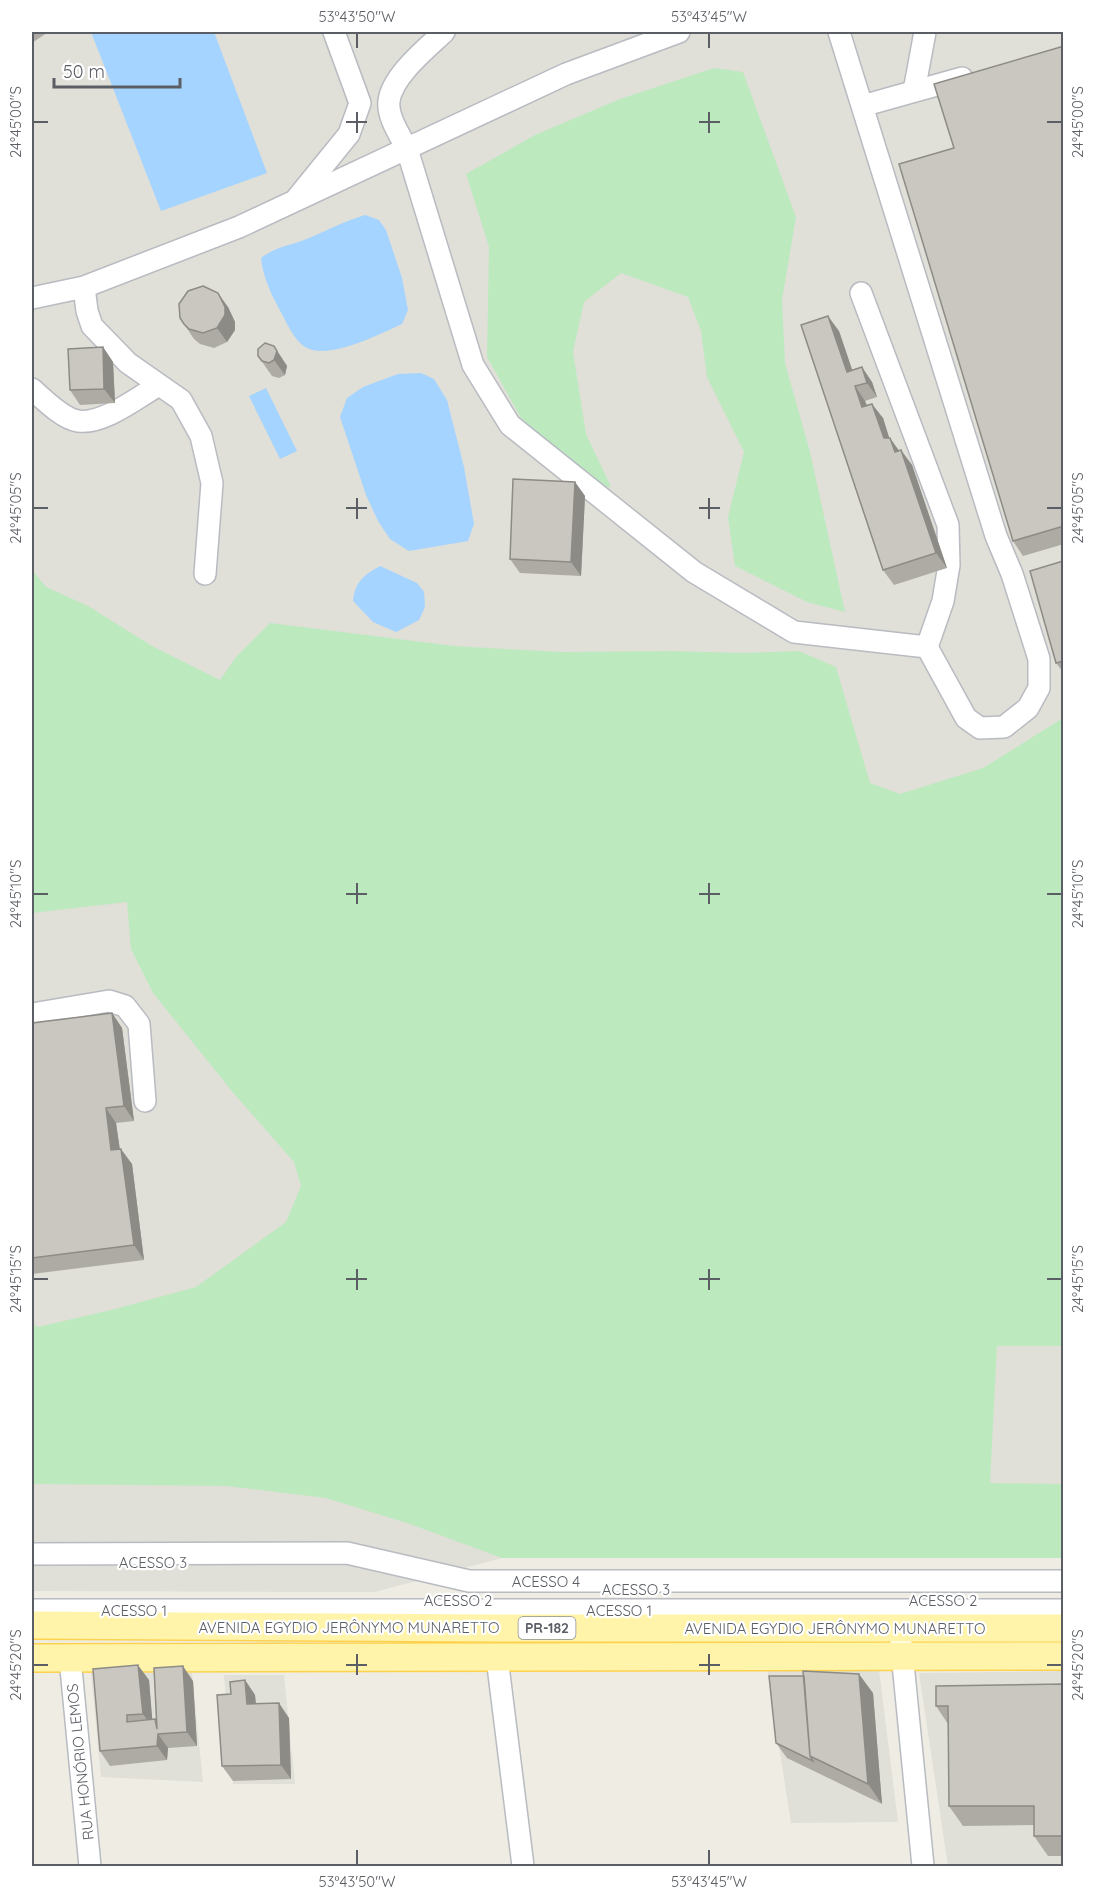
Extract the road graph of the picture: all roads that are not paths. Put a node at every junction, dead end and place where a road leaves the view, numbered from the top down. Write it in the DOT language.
graph roads {
  1 [pos="334,32"];
  2 [pos="444,32"];
  3 [pos="679,32"];
  4 [pos="839,32"];
  5 [pos="925,32"];
  6 [pos="976,74"];
  7 [pos="914,91"];
  8 [pos="389,100"];
  9 [pos="360,103"];
  10 [pos="862,106"];
  11 [pos="407,148"];
  12 [pos="294,201"];
  13 [pos="84,286"];
  14 [pos="861,293"];
  15 [pos="32,298"];
  16 [pos="159,385"];
  17 [pos="32,389"];
  18 [pos="206,574"];
  19 [pos="927,647"];
  20 [pos="32,1014"];
  21 [pos="145,1101"];
  22 [pos="32,1554"];
  23 [pos="32,1563"];
  24 [pos="1064,1581"];
  25 [pos="1064,1590"];
  26 [pos="32,1600"];
  27 [pos="1064,1600"];
  28 [pos="32,1610"];
  29 [pos="1064,1610"];
  30 [pos="32,1625"];
  31 [pos="225,1627"];
  32 [pos="900,1628"];
  33 [pos="1064,1628"];
  34 [pos="901,1656"];
  35 [pos="1064,1656"];
  36 [pos="32,1658"];
  37 [pos="70,1658"];
  38 [pos="225,1658"];
  39 [pos="497,1658"];
  40 [pos="90,1866"];
  41 [pos="523,1866"];
  42 [pos="924,1866"];
  1 -- 9 [label="street"];
  2 -- 8 [label="street"];
  3 -- 11 [label="street"];
  4 -- 10 [label="street"];
  5 -- 7 [label="street"];
  6 -- 7 [label="street"];
  7 -- 10 [label="street"];
  8 -- 9 [label="street"];
  8 -- 11 [label="street"];
  9 -- 12 [label="street"];
  10 -- 19 [label="street"];
  11 -- 12 [label="street"];
  11 -- 19 [label="street"];
  12 -- 13 [label="street"];
  13 -- 15 [label="street"];
  13 -- 16 [label="street"];
  14 -- 19 [label="street"];
  16 -- 17 [label="street"];
  16 -- 18 [label="street"];
  20 -- 21 [label="street"];
  22 -- 24 [label="street, ACESSO 4"];
  23 -- 25 [label="street, ACESSO 3"];
  26 -- 27 [label="street, ACESSO 2"];
  28 -- 29 [label="street, ACESSO 1"];
  30 -- 31 [label="main road, AVENIDA EGYDIO JERÔNYMO MUNARETTO / PR-182"];
  31 -- 32 [label="main road, AVENIDA EGYDIO JERÔNYMO MUNARETTO / PR-182"];
  31 -- 38 [label="main road"];
  32 -- 33 [label="main road, AVENIDA EGYDIO JERÔNYMO MUNARETTO / PR-182"];
  32 -- 34 [label="street"];
  34 -- 35 [label="main road, AVENIDA EGYDIO JERÔNYMO MUNARETTO / PR-182"];
  34 -- 39 [label="main road, AVENIDA EGYDIO JERÔNYMO MUNARETTO / PR-182"];
  34 -- 42 [label="street"];
  36 -- 37 [label="main road, AVENIDA EGYDIO JERÔNYMO MUNARETTO / PR-182"];
  37 -- 38 [label="main road, AVENIDA EGYDIO JERÔNYMO MUNARETTO / PR-182"];
  37 -- 40 [label="street, RUA HONÓRIO LEMOS"];
  38 -- 39 [label="main road, AVENIDA EGYDIO JERÔNYMO MUNARETTO / PR-182"];
  39 -- 41 [label="street"];
}
